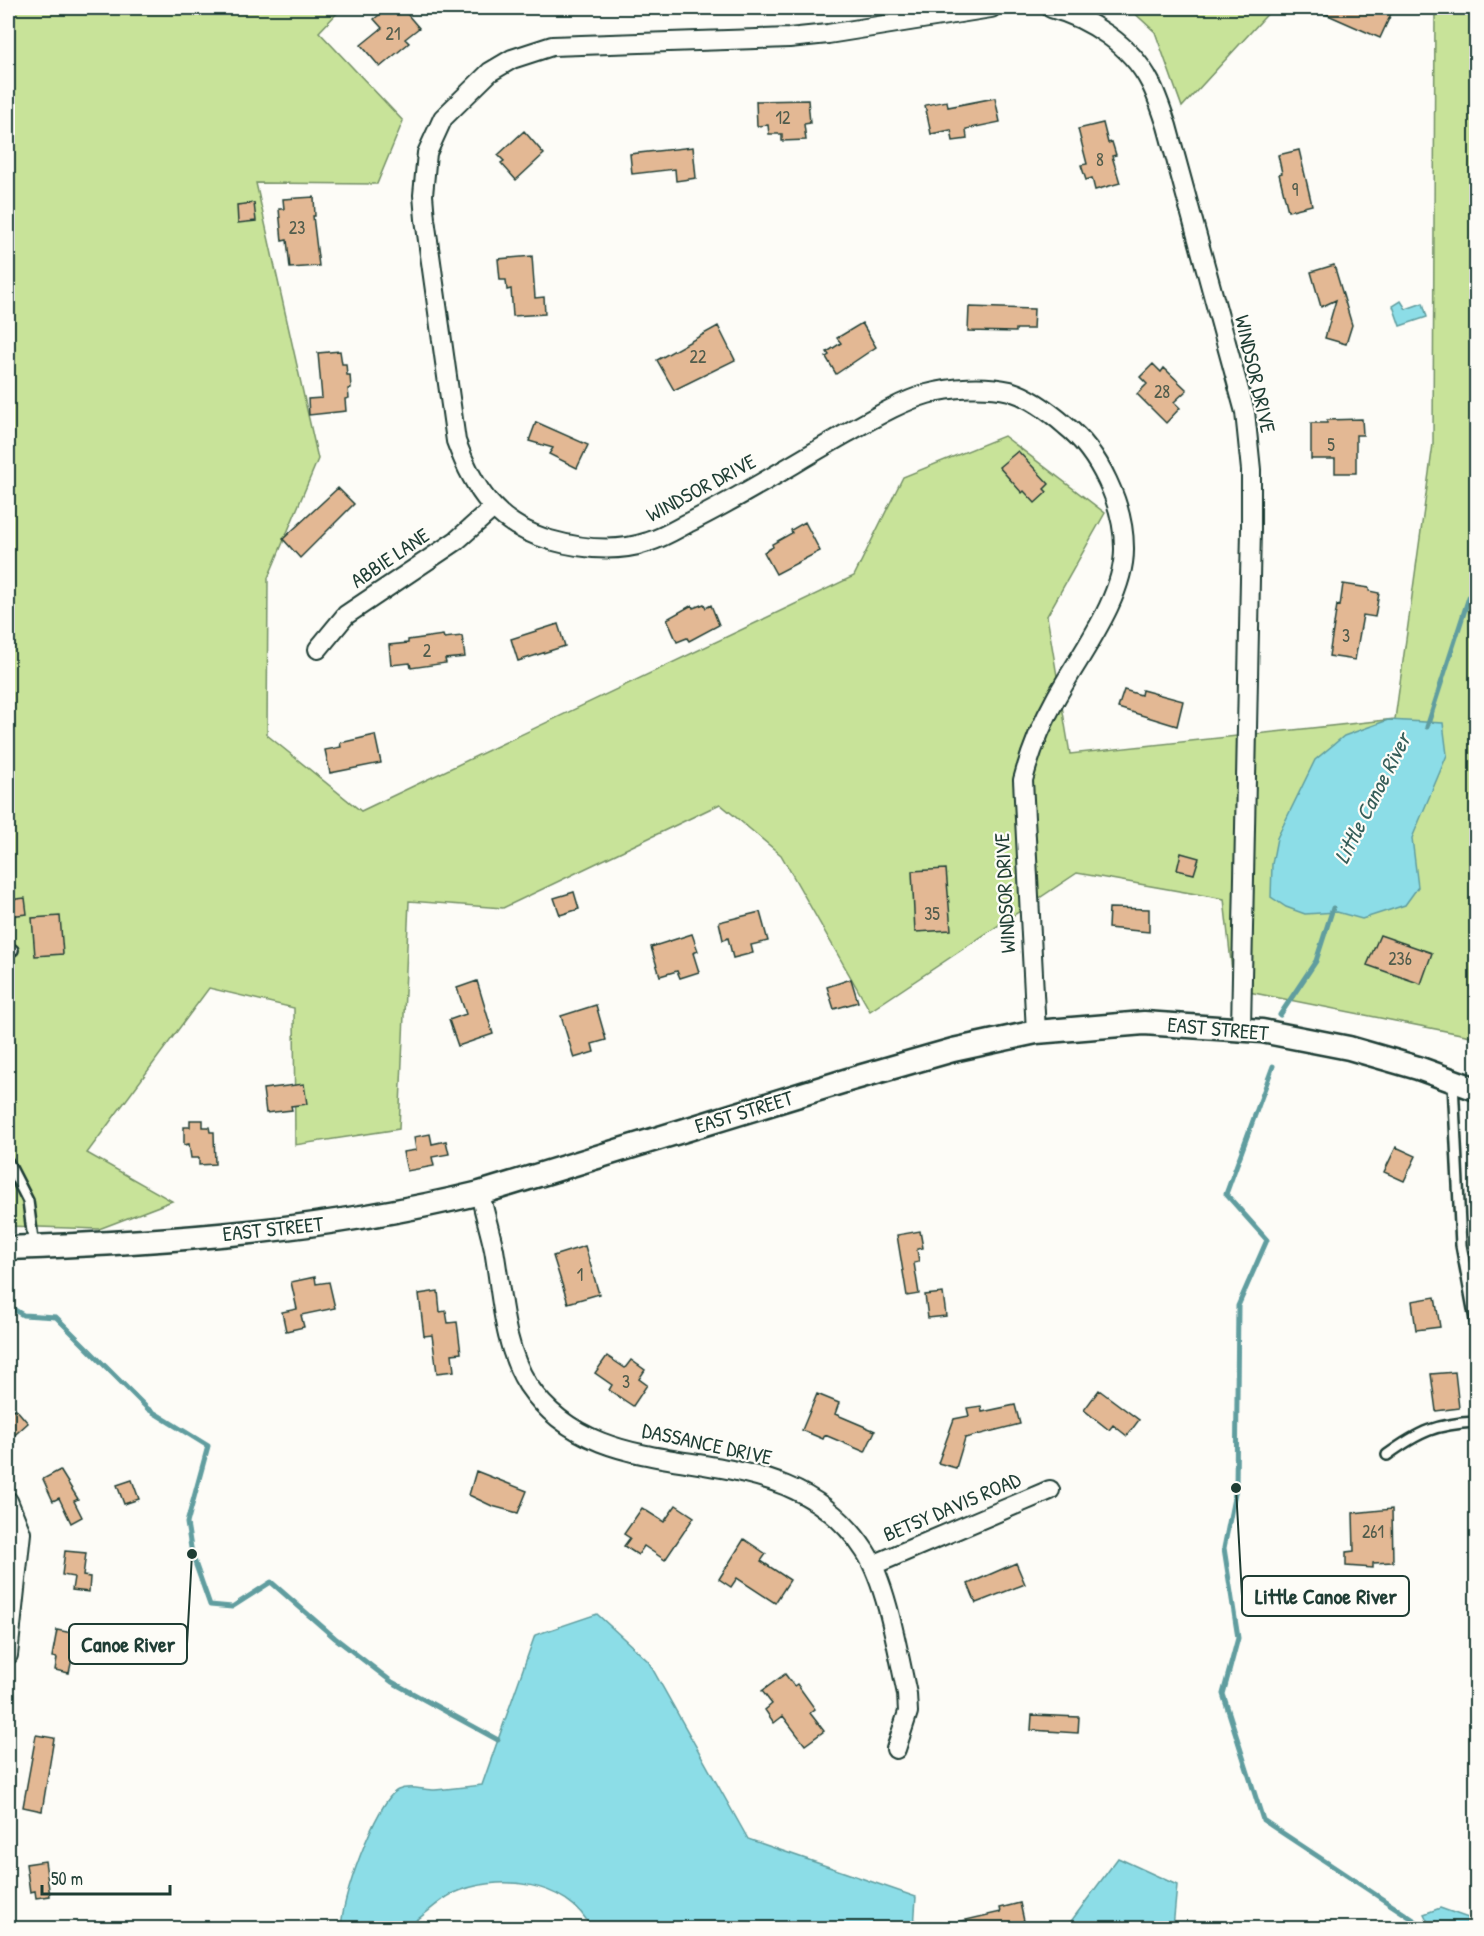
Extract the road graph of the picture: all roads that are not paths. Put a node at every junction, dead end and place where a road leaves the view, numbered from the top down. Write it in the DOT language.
graph roads {
  1 [pos="991,8"];
  2 [pos="1051,8"];
  3 [pos="492,509"];
  4 [pos="318,649"];
  5 [pos="1241,1028"];
  6 [pos="1036,1032"];
  7 [pos="1453,1080"];
  8 [pos="1476,1089"];
  9 [pos="8,1162"];
  10 [pos="480,1193"];
  11 [pos="34,1247"];
  12 [pos="8,1248"];
  13 [pos="1476,1325"];
  14 [pos="1476,1422"];
  15 [pos="1387,1455"];
  16 [pos="1050,1490"];
  17 [pos="8,1501"];
  18 [pos="873,1565"];
  19 [pos="8,1655"];
  20 [pos="896,1749"];
  1 -- 3 [label="street, WINDSOR DRIVE"];
  2 -- 5 [label="street, WINDSOR DRIVE"];
  3 -- 4 [label="street, ABBIE LANE"];
  3 -- 6 [label="street, WINDSOR DRIVE"];
  5 -- 6 [label="street, EAST STREET"];
  5 -- 7 [label="street, EAST STREET"];
  6 -- 10 [label="street, EAST STREET"];
  7 -- 8 [label="street, EAST STREET"];
  7 -- 13 [label="lane"];
  9 -- 11 [label="lane"];
  10 -- 11 [label="street, EAST STREET"];
  10 -- 18 [label="street, DASSANCE DRIVE"];
  11 -- 12 [label="street, EAST STREET"];
  14 -- 15 [label="lane"];
  16 -- 18 [label="street, BETSY DAVIS ROAD"];
  17 -- 19 [label="street"];
  18 -- 20 [label="street, DASSANCE DRIVE"];
}
